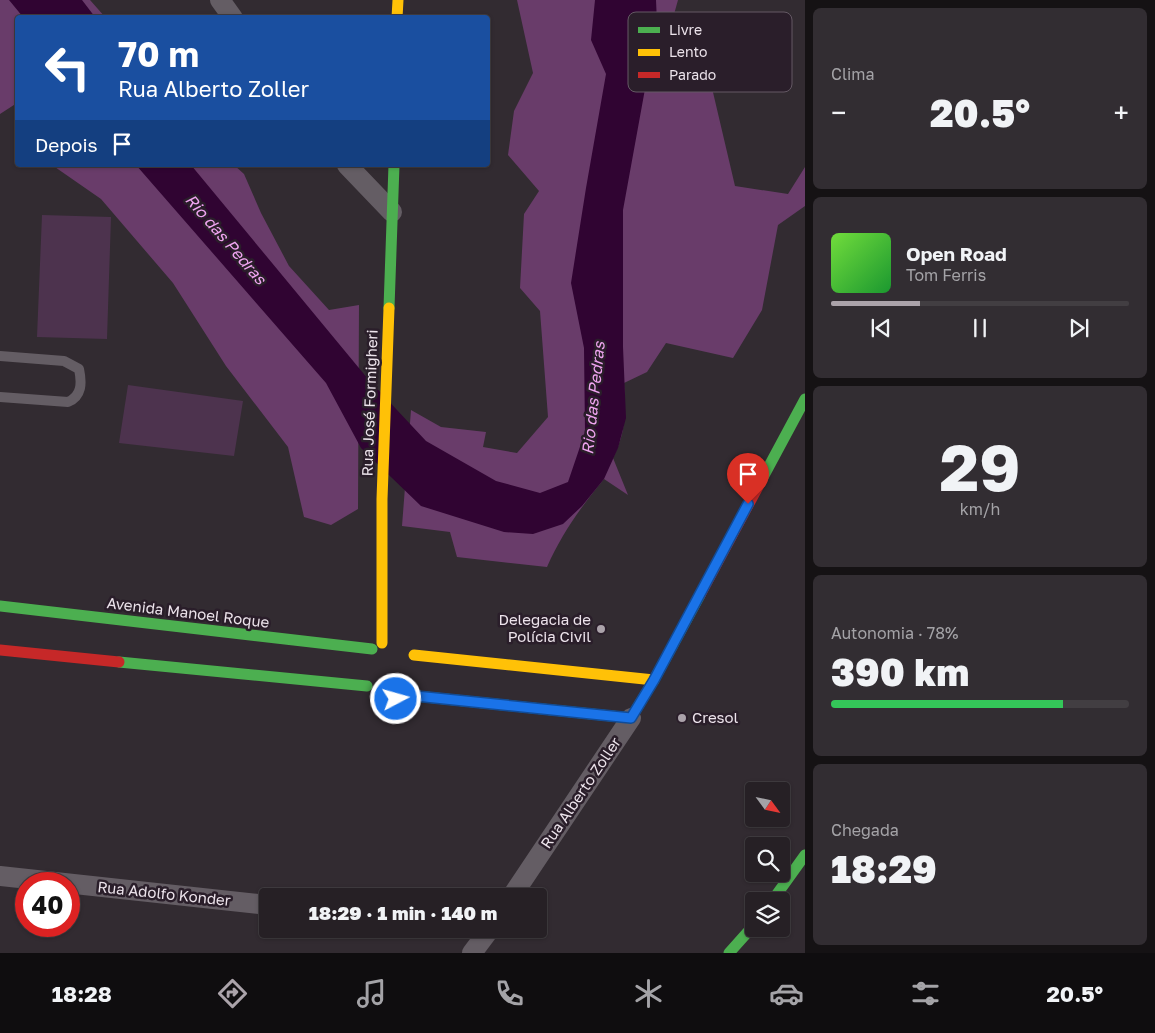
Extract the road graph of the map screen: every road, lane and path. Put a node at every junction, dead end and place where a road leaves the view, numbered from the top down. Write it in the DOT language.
graph roads {
  1 [pos="220,0"];
  2 [pos="398,0"];
  3 [pos="231,15"];
  4 [pos="397,15"];
  5 [pos="349,167"];
  6 [pos="394,167"];
  7 [pos="392,212"];
  8 [pos="0,356"];
  9 [pos="0,397"];
  10 [pos="805,399"];
  11 [pos="0,606"];
  12 [pos="394,642"];
  13 [pos="406,646"];
  14 [pos="0,650"];
  15 [pos="373,650"];
  16 [pos="362,673"];
  17 [pos="654,680"];
  18 [pos="416,683"];
  19 [pos="368,686"];
  20 [pos="376,695"];
  21 [pos="631,718"];
  22 [pos="805,855"];
  23 [pos="0,876"];
  24 [pos="517,888"];
  25 [pos="778,892"];
  26 [pos="259,904"];
  27 [pos="745,934"];
  28 [pos="483,938"];
  29 [pos="472,953"];
  30 [pos="729,953"];
  1 -- 3 [label="street"];
  2 -- 4 [label="street"];
  5 -- 7 [label="street"];
  6 -- 7 [label="street, Rua José Formigheri"];
  7 -- 15 [label="street, Rua José Formigheri"];
  8 -- 9 [label="lane"];
  10 -- 17 [label="street, Rua Alberto Zoller"];
  11 -- 15 [label="street, Avenida Manoel Roque"];
  12 -- 15 [label="street, Avenida Manoel Roque"];
  13 -- 17 [label="street"];
  14 -- 19 [label="street"];
  16 -- 19 [label="street"];
  17 -- 21 [label="street, Rua Alberto Zoller"];
  18 -- 21 [label="street"];
  19 -- 20 [label="street"];
  21 -- 24 [label="street, Rua Alberto Zoller"];
  22 -- 25 [label="street"];
  23 -- 26 [label="street, Rua Adolfo Konder"];
  27 -- 30 [label="street"];
  28 -- 29 [label="street"];
}
